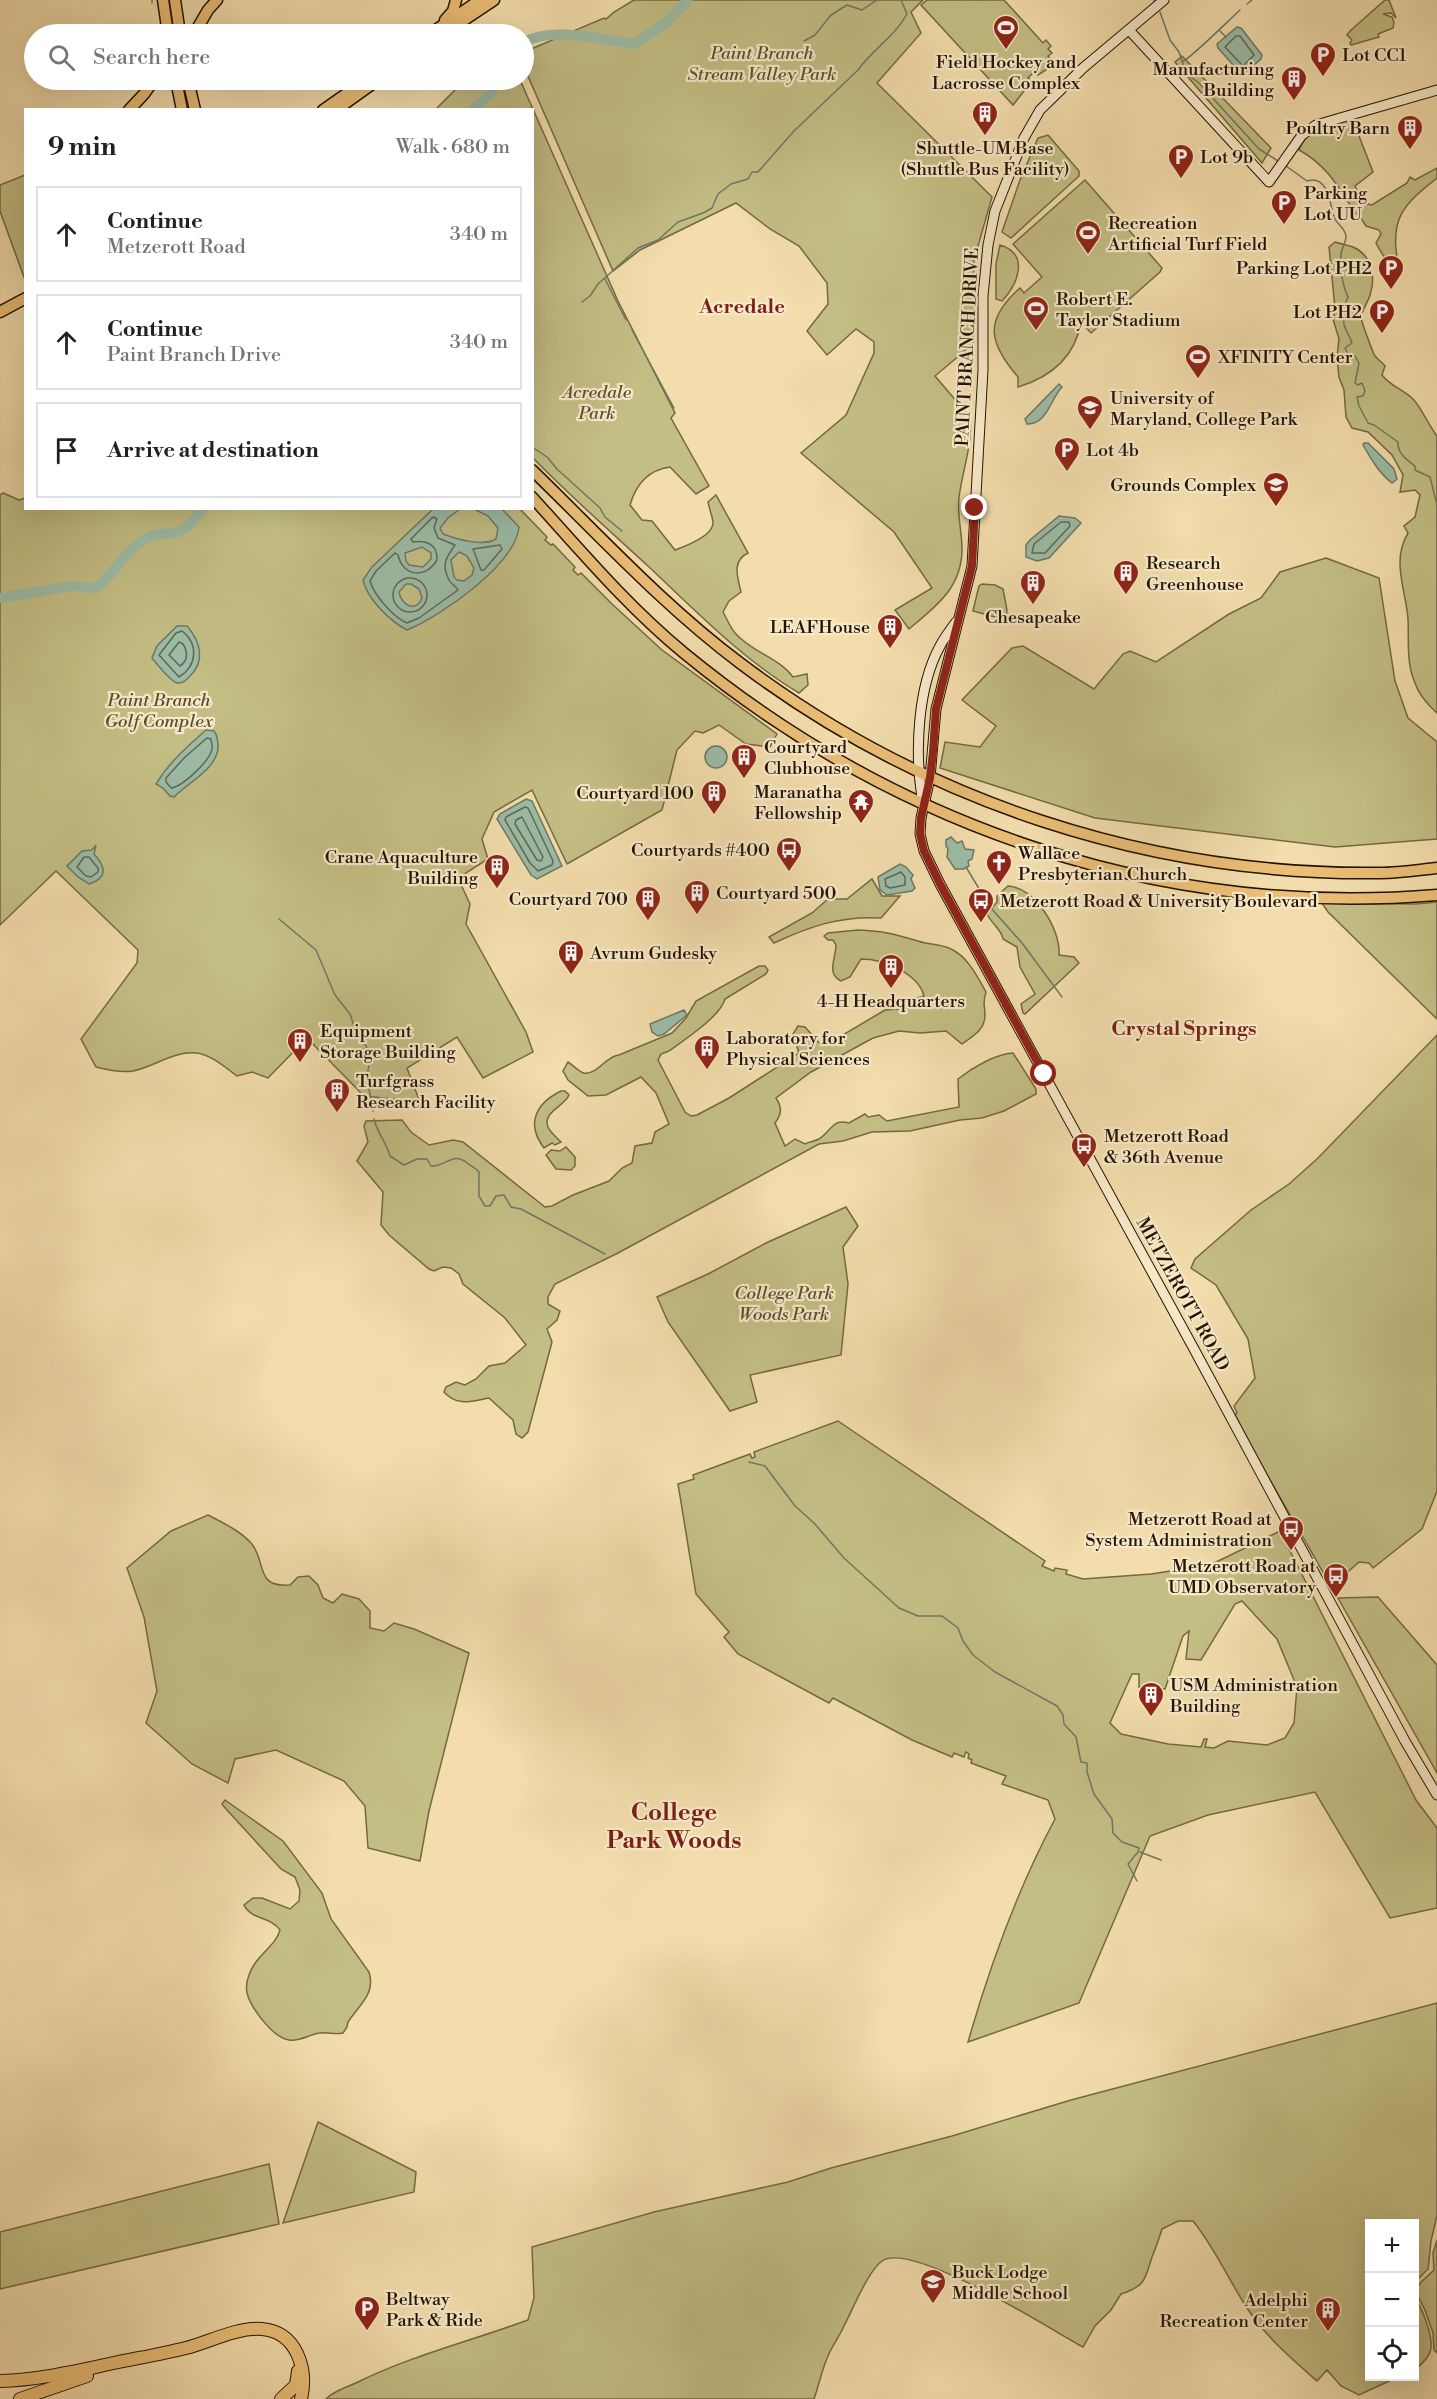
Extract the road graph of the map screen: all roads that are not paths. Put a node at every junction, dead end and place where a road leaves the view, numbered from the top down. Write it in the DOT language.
graph roads {
  1 [pos="162,0"];
  2 [pos="175,0"];
  3 [pos="217,0"];
  4 [pos="456,0"];
  5 [pos="494,0"];
  6 [pos="1164,0"];
  7 [pos="477,3"];
  8 [pos="163,24"];
  9 [pos="166,24"];
  10 [pos="179,24"];
  11 [pos="200,24"];
  12 [pos="443,24"];
  13 [pos="448,24"];
  14 [pos="1129,30"];
  15 [pos="147,90"];
  16 [pos="178,90"];
  17 [pos="190,90"];
  18 [pos="352,90"];
  19 [pos="364,90"];
  20 [pos="1437,90"];
  21 [pos="360,93"];
  22 [pos="131,108"];
  23 [pos="182,108"];
  24 [pos="194,108"];
  25 [pos="326,108"];
  26 [pos="339,108"];
  27 [pos="347,108"];
  28 [pos="24,299"];
  29 [pos="0,312"];
  30 [pos="534,472"];
  31 [pos="534,499"];
  32 [pos="960,615"];
  33 [pos="918,773"];
  34 [pos="930,778"];
  35 [pos="923,803"];
  36 [pos="1437,868"];
  37 [pos="1437,895"];
  38 [pos="1437,1795"];
  39 [pos="284,2337"];
  40 [pos="174,2350"];
  41 [pos="66,2373"];
  42 [pos="0,2381"];
  43 [pos="0,2390"];
  44 [pos="20,2399"];
  45 [pos="281,2399"];
  46 [pos="301,2399"];
  1 -- 8 [label="main road"];
  1 -- 9 [label="main road"];
  2 -- 10 [label="main road"];
  3 -- 11 [label="main road"];
  4 -- 12 [label="main road"];
  5 -- 7 [label="main road"];
  6 -- 14 [label="street, PAINT BRANCH DRIVE"];
  7 -- 13 [label="main road"];
  14 -- 20 [label="street"];
  14 -- 32 [label="street, PAINT BRANCH DRIVE"];
  15 -- 22 [label="main road"];
  16 -- 23 [label="main road"];
  17 -- 24 [label="main road"];
  18 -- 25 [label="main road"];
  19 -- 21 [label="main road"];
  21 -- 26 [label="main road"];
  21 -- 27 [label="main road"];
  28 -- 29 [label="main road"];
  30 -- 33 [label="main road"];
  31 -- 35 [label="main road"];
  32 -- 33 [label="street, PAINT BRANCH DRIVE"];
  32 -- 34 [label="street, PAINT BRANCH DRIVE"];
  33 -- 34 [label="main road"];
  33 -- 35 [label="street, PAINT BRANCH DRIVE"];
  34 -- 35 [label="street, PAINT BRANCH DRIVE"];
  34 -- 36 [label="main road"];
  35 -- 37 [label="main road"];
  35 -- 38 [label="street, METZEROTT ROAD"];
  39 -- 40 [label="highway"];
  39 -- 45 [label="highway"];
  39 -- 46 [label="highway"];
  40 -- 41 [label="highway"];
  40 -- 44 [label="highway"];
  41 -- 42 [label="highway"];
  41 -- 43 [label="highway"];
}
